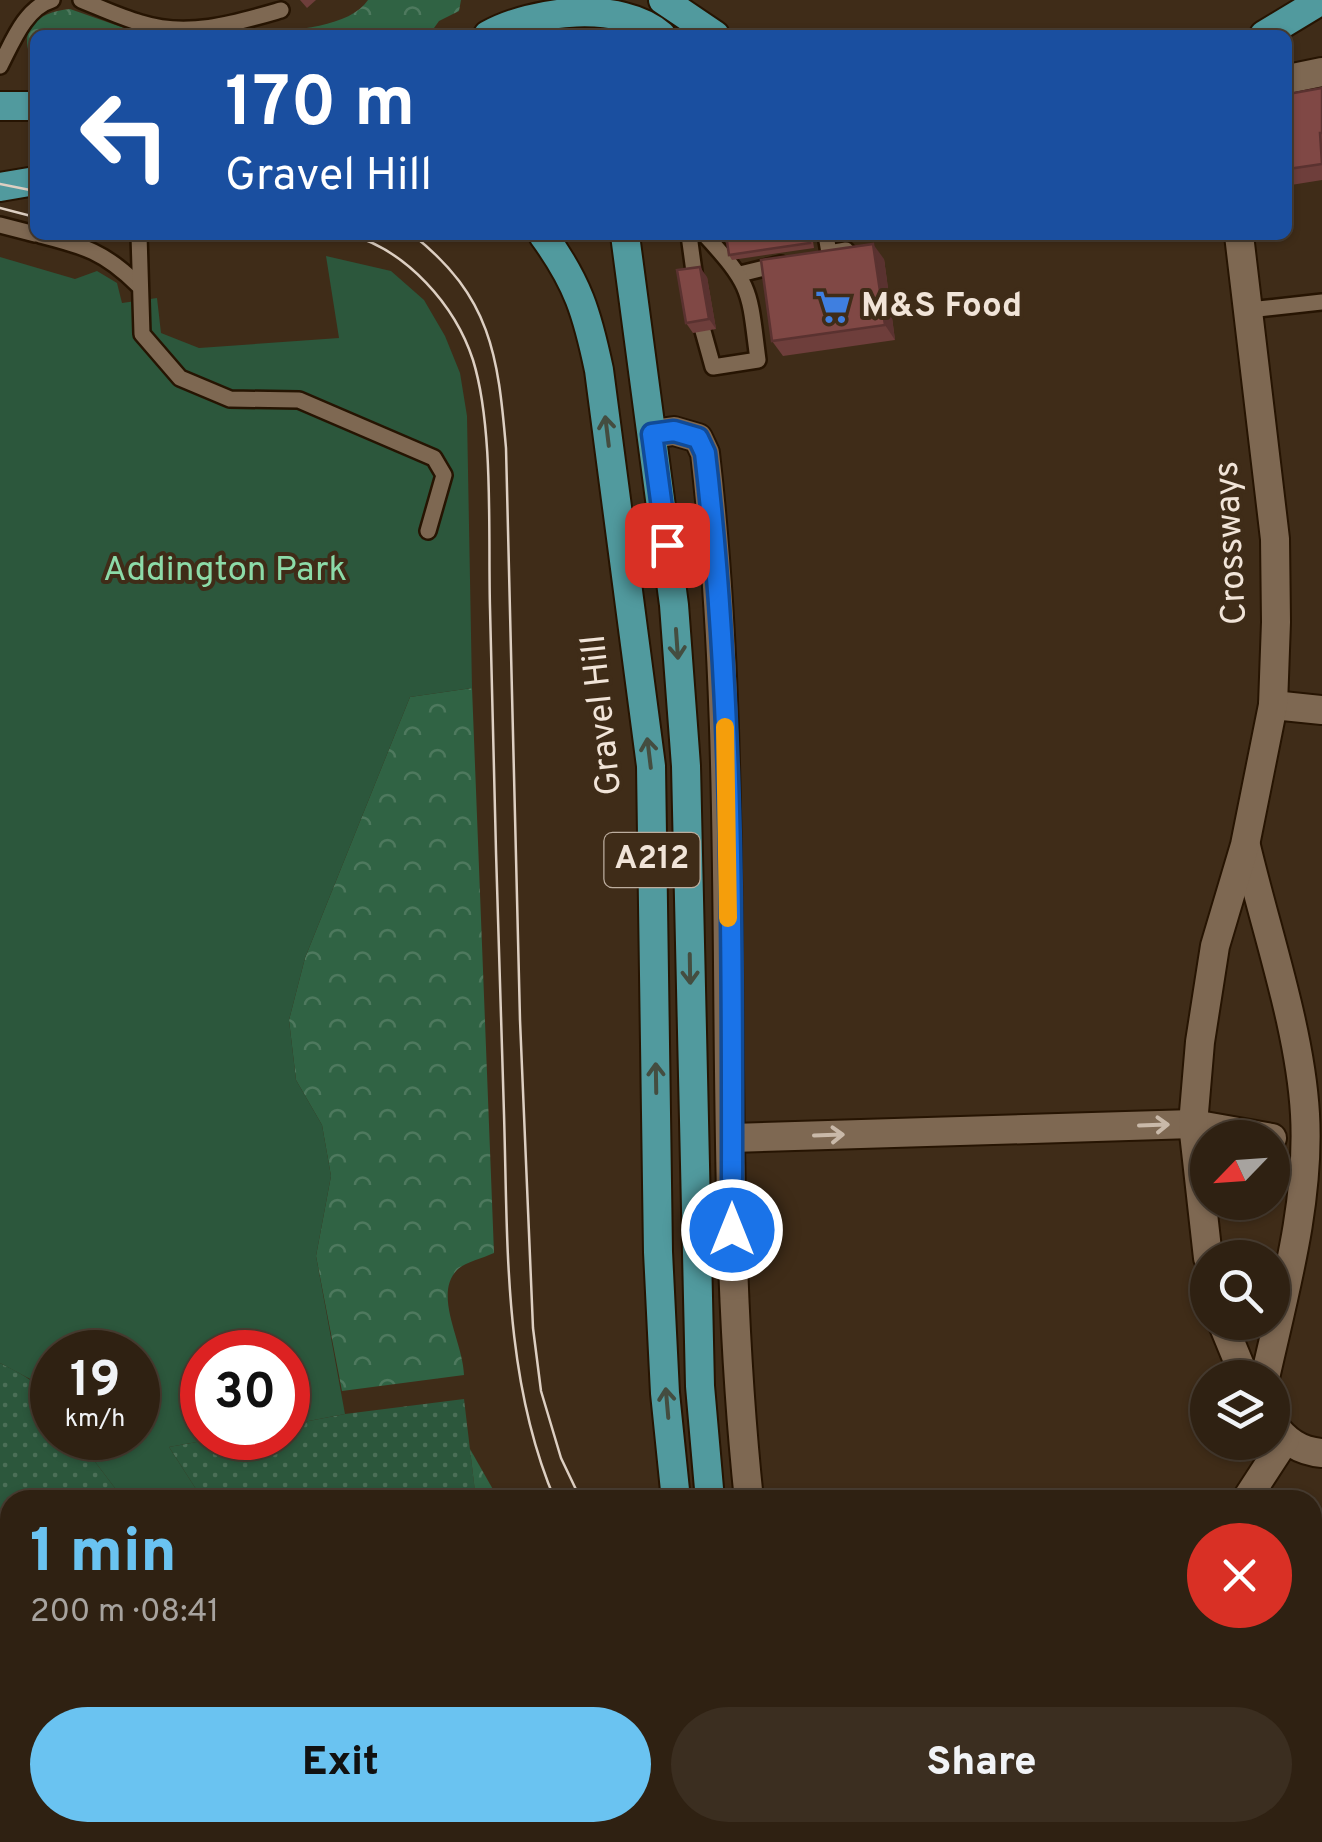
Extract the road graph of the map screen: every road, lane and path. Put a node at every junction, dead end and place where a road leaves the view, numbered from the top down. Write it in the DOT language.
graph roads {
  1 [pos="52,0"];
  2 [pos="81,0"];
  3 [pos="604,0"];
  4 [pos="664,0"];
  5 [pos="1322,0"];
  6 [pos="575,8"];
  7 [pos="282,10"];
  8 [pos="1322,24"];
  9 [pos="498,30"];
  10 [pos="652,30"];
  11 [pos="708,30"];
  12 [pos="1272,30"];
  13 [pos="1292,31"];
  14 [pos="0,66"];
  15 [pos="1322,72"];
  16 [pos="1292,78"];
  17 [pos="0,106"];
  18 [pos="30,106"];
  19 [pos="30,182"];
  20 [pos="0,186"];
  21 [pos="0,226"];
  22 [pos="30,232"];
  23 [pos="62,240"];
  24 [pos="139,240"];
  25 [pos="547,240"];
  26 [pos="625,240"];
  27 [pos="689,240"];
  28 [pos="710,240"];
  29 [pos="827,240"];
  30 [pos="1241,240"];
  31 [pos="866,246"];
  32 [pos="829,253"];
  33 [pos="811,257"];
  34 [pos="794,262"];
  35 [pos="740,274"];
  36 [pos="695,279"];
  37 [pos="138,285"];
  38 [pos="1322,302"];
  39 [pos="1249,310"];
  40 [pos="704,331"];
  41 [pos="663,432"];
  42 [pos="428,531"];
  43 [pos="1273,705"];
  44 [pos="1322,710"];
  45 [pos="1245,845"];
  46 [pos="1193,1120"];
  47 [pos="1190,1124"];
  48 [pos="732,1138"];
  49 [pos="1290,1141"];
  50 [pos="1305,1143"];
  51 [pos="1268,1360"];
  52 [pos="1290,1439"];
  53 [pos="1322,1453"];
  54 [pos="1265,1460"];
  55 [pos="675,1490"];
  56 [pos="709,1490"];
  57 [pos="749,1490"];
  58 [pos="1251,1490"];
  1 -- 14 [label="lane"];
  2 -- 7 [label="lane"];
  3 -- 6 [label="main road"];
  4 -- 11 [label="main road"];
  5 -- 12 [label="main road"];
  6 -- 9 [label="main road"];
  6 -- 10 [label="main road"];
  8 -- 13 [label="main road"];
  15 -- 16 [label="street"];
  17 -- 18 [label="main road"];
  19 -- 20 [label="main road"];
  21 -- 22 [label="lane"];
  23 -- 37 [label="lane"];
  24 -- 37 [label="lane"];
  55 -- 25 [label="main road, Gravel Hill / A212, one-way"];
  26 -- 41 [label="main road, A212"];
  27 -- 36 [label="lane"];
  28 -- 35 [label="lane"];
  29 -- 32 [label="lane"];
  30 -- 39 [label="street, Crossways"];
  31 -- 32 [label="lane"];
  32 -- 33 [label="lane"];
  34 -- 35 [label="lane"];
  35 -- 40 [label="lane"];
  37 -- 42 [label="lane"];
  38 -- 39 [label="lane"];
  39 -- 43 [label="street, Crossways"];
  41 -- 48 [label="street"];
  41 -- 56 [label="main road, A212, one-way"];
  43 -- 44 [label="street"];
  43 -- 45 [label="street, Crossways"];
  45 -- 46 [label="street, Crossways"];
  45 -- 50 [label="street, Crossways"];
  48 -- 47 [label="street, one-way"];
  48 -- 57 [label="street"];
  49 -- 50 [label="street"];
  50 -- 51 [label="street, Crossways"];
  52 -- 53 [label="street"];
  54 -- 58 [label="street"];
}
